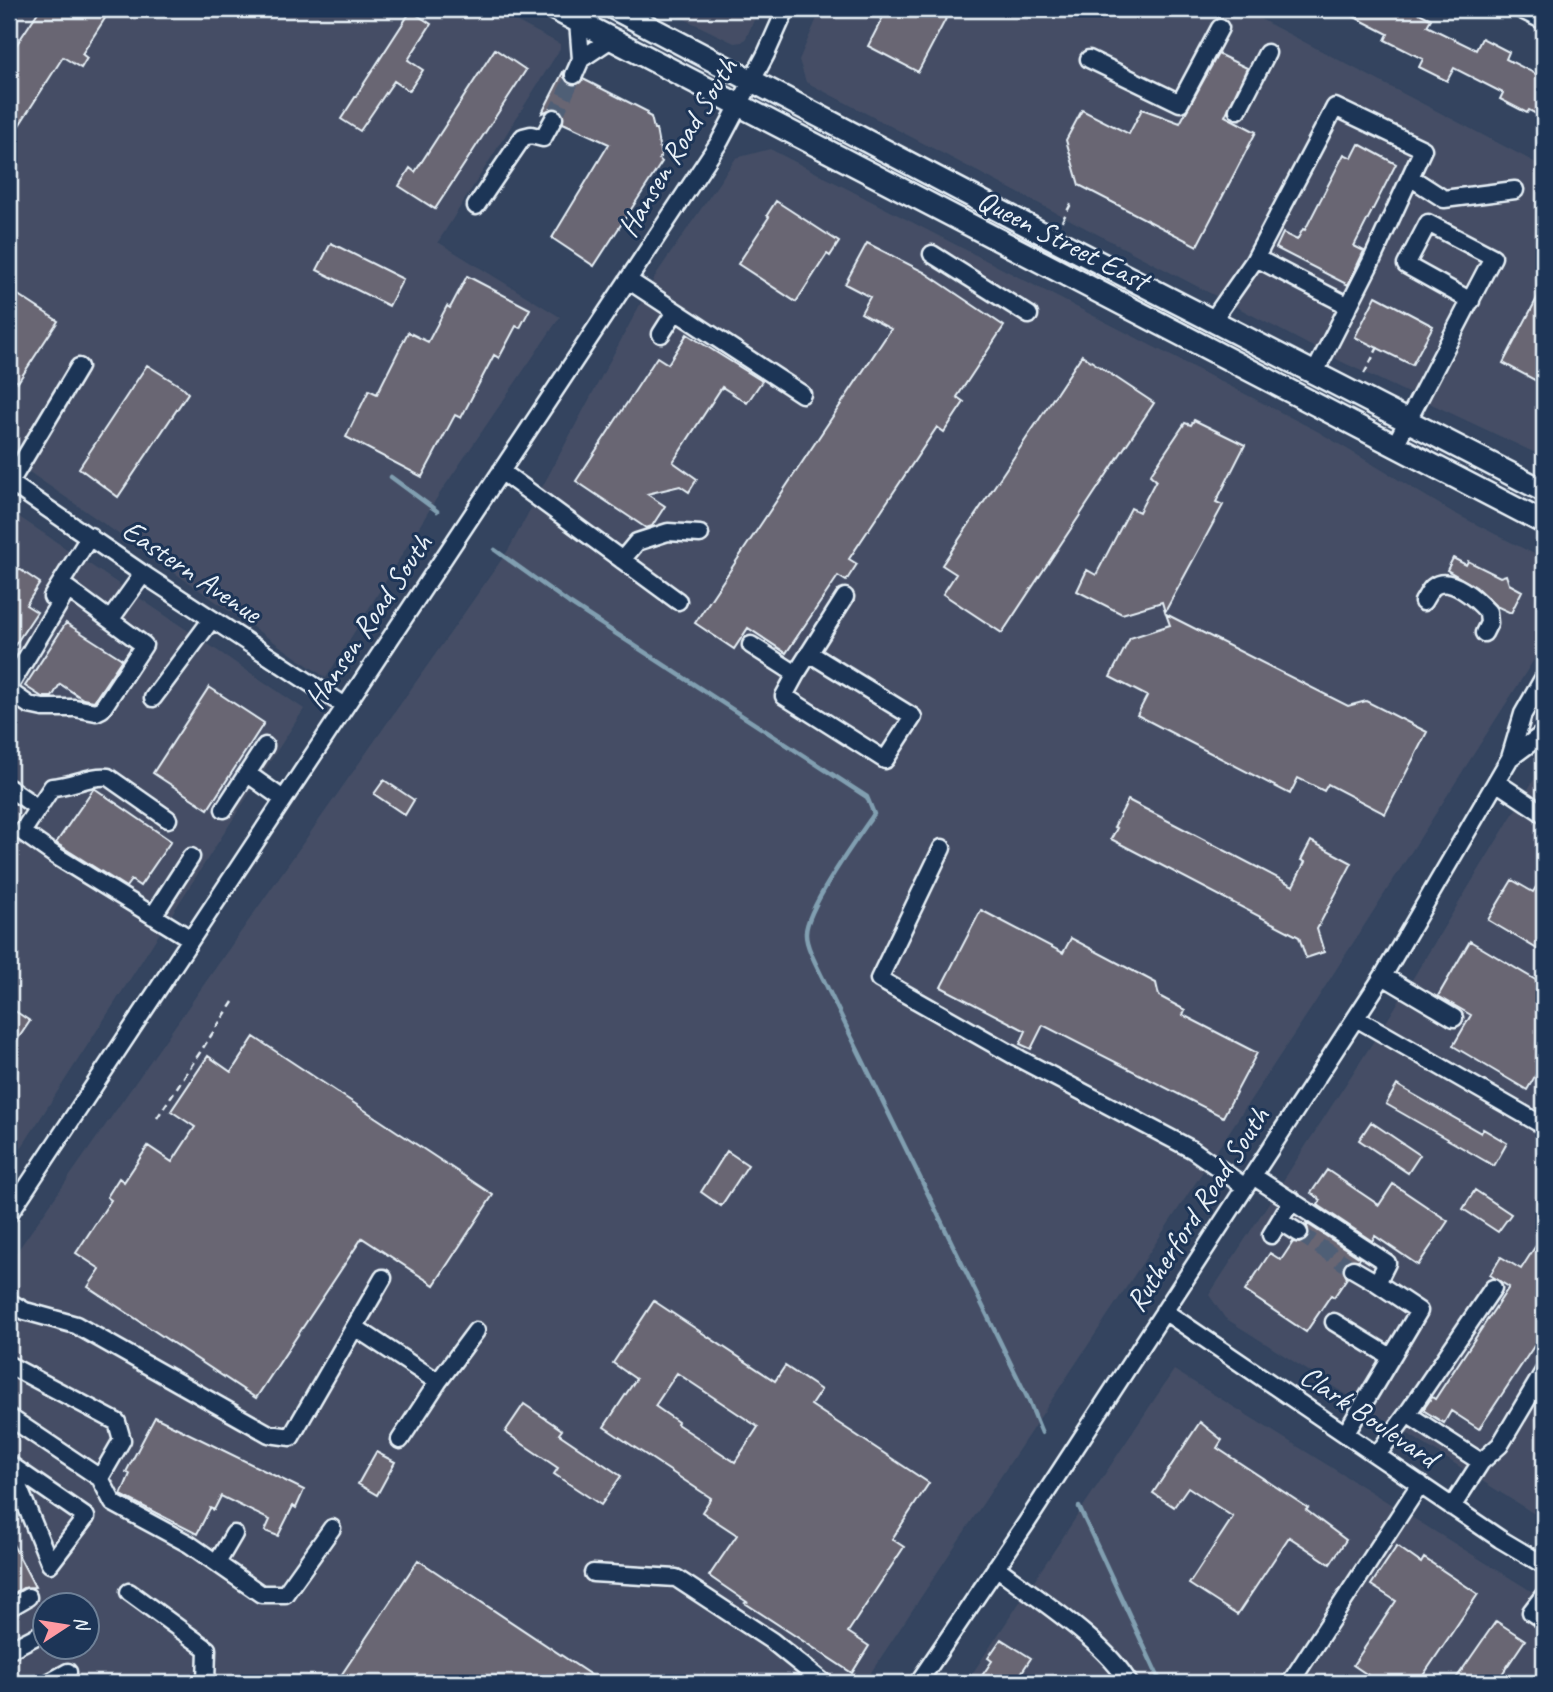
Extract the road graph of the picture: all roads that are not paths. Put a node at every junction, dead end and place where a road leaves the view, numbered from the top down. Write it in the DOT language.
graph roads {
  1 [pos="554,9"];
  2 [pos="615,9"];
  3 [pos="786,9"];
  4 [pos="1520,9"];
  5 [pos="1544,21"];
  6 [pos="578,22"];
  7 [pos="1220,28"];
  8 [pos="611,38"];
  9 [pos="1267,53"];
  10 [pos="581,59"];
  11 [pos="1089,59"];
  12 [pos="574,75"];
  13 [pos="752,80"];
  14 [pos="738,106"];
  15 [pos="1238,110"];
  16 [pos="554,118"];
  17 [pos="1410,177"];
  18 [pos="1515,190"];
  19 [pos="476,206"];
  20 [pos="932,254"];
  21 [pos="1256,258"];
  22 [pos="628,280"];
  23 [pos="1471,301"];
  24 [pos="1349,306"];
  25 [pos="676,312"];
  26 [pos="1028,315"];
  27 [pos="1212,321"];
  28 [pos="661,334"];
  29 [pos="79,367"];
  30 [pos="1314,374"];
  31 [pos="802,394"];
  32 [pos="1408,422"];
  33 [pos="1395,445"];
  34 [pos="501,471"];
  35 [pos="9,483"];
  36 [pos="1544,491"];
  37 [pos="1544,523"];
  38 [pos="700,534"];
  39 [pos="90,536"];
  40 [pos="622,560"];
  41 [pos="143,574"];
  42 [pos="845,597"];
  43 [pos="678,601"];
  44 [pos="1423,602"];
  45 [pos="212,619"];
  46 [pos="110,620"];
  47 [pos="1484,633"];
  48 [pos="751,645"];
  49 [pos="809,653"];
  50 [pos="9,668"];
  51 [pos="796,674"];
  52 [pos="1544,677"];
  53 [pos="9,689"];
  54 [pos="153,698"];
  55 [pos="345,706"];
  56 [pos="1544,733"];
  57 [pos="265,746"];
  58 [pos="1510,758"];
  59 [pos="248,774"];
  60 [pos="1496,782"];
  61 [pos="9,788"];
  62 [pos="283,799"];
  63 [pos="38,808"];
  64 [pos="223,809"];
  65 [pos="1544,814"];
  66 [pos="168,819"];
  67 [pos="942,848"];
  68 [pos="191,857"];
  69 [pos="153,915"];
  70 [pos="191,939"];
  71 [pos="1383,976"];
  72 [pos="1356,1018"];
  73 [pos="1454,1018"];
  74 [pos="1543,1124"];
  75 [pos="1249,1181"];
  76 [pos="1292,1200"];
  77 [pos="9,1214"];
  78 [pos="1298,1233"];
  79 [pos="1353,1269"];
  80 [pos="383,1278"];
  81 [pos="1377,1283"];
  82 [pos="1493,1288"];
  83 [pos="9,1302"];
  84 [pos="1164,1311"];
  85 [pos="1334,1322"];
  86 [pos="356,1328"];
  87 [pos="476,1331"];
  88 [pos="1391,1357"];
  89 [pos="9,1365"];
  90 [pos="1544,1371"];
  91 [pos="438,1382"];
  92 [pos="1407,1414"];
  93 [pos="9,1417"];
  94 [pos="1346,1433"];
  95 [pos="400,1440"];
  96 [pos="1377,1455"];
  97 [pos="1480,1462"];
  98 [pos="9,1464"];
  99 [pos="100,1478"];
  100 [pos="1420,1485"];
  101 [pos="1452,1507"];
  102 [pos="332,1528"];
  103 [pos="234,1534"];
  104 [pos="217,1563"];
  105 [pos="1544,1565"];
  106 [pos="996,1567"];
  107 [pos="593,1573"];
  108 [pos="130,1592"];
  109 [pos="1544,1595"];
  110 [pos="28,1597"];
  111 [pos="9,1608"];
  112 [pos="1544,1621"];
  113 [pos="32,1638"];
  114 [pos="9,1650"];
  115 [pos="68,1672"];
  116 [pos="48,1683"];
  117 [pos="206,1683"];
  118 [pos="824,1683"];
  119 [pos="918,1683"];
  120 [pos="1129,1683"];
  121 [pos="1290,1683"];
  1 -- 6 [label="main road, Queen Street East"];
  2 -- 13 [label="main road, Queen Street East"];
  3 -- 13 [label="street, Hansen Road South"];
  4 -- 5 [label="street"];
  6 -- 8 [label="main road, Queen Street East"];
  6 -- 10 [label="street"];
  7 -- 11 [label="street"];
  8 -- 10 [label="street"];
  8 -- 14 [label="main road, Queen Street East"];
  9 -- 15 [label="street"];
  10 -- 12 [label="street"];
  13 -- 14 [label="street, Hansen Road South"];
  13 -- 27 [label="main road, Queen Street East"];
  14 -- 22 [label="street, Hansen Road South"];
  14 -- 33 [label="main road, Queen Street East"];
  16 -- 19 [label="street"];
  17 -- 18 [label="street"];
  17 -- 21 [label="street"];
  17 -- 24 [label="street"];
  20 -- 26 [label="street"];
  21 -- 24 [label="street"];
  21 -- 27 [label="street"];
  22 -- 25 [label="street"];
  22 -- 34 [label="street, Hansen Road South"];
  23 -- 23 [label="street"];
  23 -- 32 [label="street"];
  24 -- 30 [label="street"];
  25 -- 28 [label="street"];
  25 -- 31 [label="street"];
  27 -- 30 [label="main road, Queen Street East"];
  29 -- 35 [label="street"];
  30 -- 32 [label="main road, Queen Street East"];
  32 -- 33 [label="street"];
  32 -- 36 [label="main road, Queen Street East"];
  33 -- 37 [label="main road, Queen Street East"];
  34 -- 40 [label="street"];
  34 -- 55 [label="street, Hansen Road South"];
  35 -- 39 [label="street, Eastern Avenue"];
  38 -- 40 [label="street"];
  39 -- 41 [label="street, Eastern Avenue"];
  39 -- 50 [label="street"];
  40 -- 43 [label="street"];
  41 -- 45 [label="street, Eastern Avenue"];
  41 -- 46 [label="street"];
  42 -- 49 [label="street"];
  44 -- 47 [label="street"];
  45 -- 54 [label="street"];
  45 -- 55 [label="street, Eastern Avenue"];
  46 -- 53 [label="street"];
  46 -- 53 [label="street"];
  48 -- 51 [label="street"];
  49 -- 51 [label="street"];
  49 -- 51 [label="street"];
  52 -- 58 [label="street, Rutherford Road South"];
  55 -- 62 [label="street, Hansen Road South"];
  56 -- 58 [label="street, Rutherford Road South"];
  57 -- 59 [label="street"];
  58 -- 60 [label="street, Rutherford Road South"];
  59 -- 62 [label="street"];
  59 -- 64 [label="street"];
  60 -- 65 [label="street"];
  60 -- 71 [label="street, Rutherford Road South"];
  61 -- 63 [label="street"];
  62 -- 70 [label="street, Hansen Road South"];
  63 -- 66 [label="street"];
  63 -- 69 [label="street"];
  67 -- 75 [label="street"];
  68 -- 69 [label="street"];
  69 -- 70 [label="street"];
  70 -- 77 [label="street, Hansen Road South"];
  71 -- 72 [label="street, Rutherford Road South"];
  71 -- 73 [label="street"];
  72 -- 74 [label="street"];
  72 -- 75 [label="street, Rutherford Road South"];
  75 -- 76 [label="street"];
  75 -- 84 [label="street, Rutherford Road South"];
  76 -- 78 [label="street"];
  76 -- 81 [label="street"];
  79 -- 81 [label="street"];
  80 -- 86 [label="street"];
  81 -- 88 [label="street"];
  82 -- 92 [label="street"];
  83 -- 86 [label="street"];
  84 -- 94 [label="street, Clark Boulevard"];
  84 -- 106 [label="street, Rutherford Road South"];
  85 -- 88 [label="street"];
  86 -- 91 [label="street"];
  87 -- 91 [label="street"];
  88 -- 94 [label="street"];
  89 -- 99 [label="street"];
  90 -- 97 [label="street"];
  91 -- 95 [label="street"];
  92 -- 96 [label="street"];
  92 -- 97 [label="street"];
  93 -- 99 [label="street"];
  94 -- 96 [label="street, Clark Boulevard"];
  96 -- 100 [label="street, Clark Boulevard"];
  97 -- 101 [label="street"];
  98 -- 98 [label="street"];
  99 -- 104 [label="street"];
  100 -- 101 [label="street, Clark Boulevard"];
  100 -- 121 [label="street"];
  101 -- 105 [label="street, Clark Boulevard"];
  102 -- 104 [label="street"];
  103 -- 104 [label="street"];
  106 -- 119 [label="street, Rutherford Road South"];
  106 -- 120 [label="street"];
  107 -- 118 [label="street"];
  108 -- 117 [label="street"];
  109 -- 112 [label="street"];
  110 -- 111 [label="street"];
  113 -- 114 [label="street"];
  115 -- 116 [label="street"];
}
